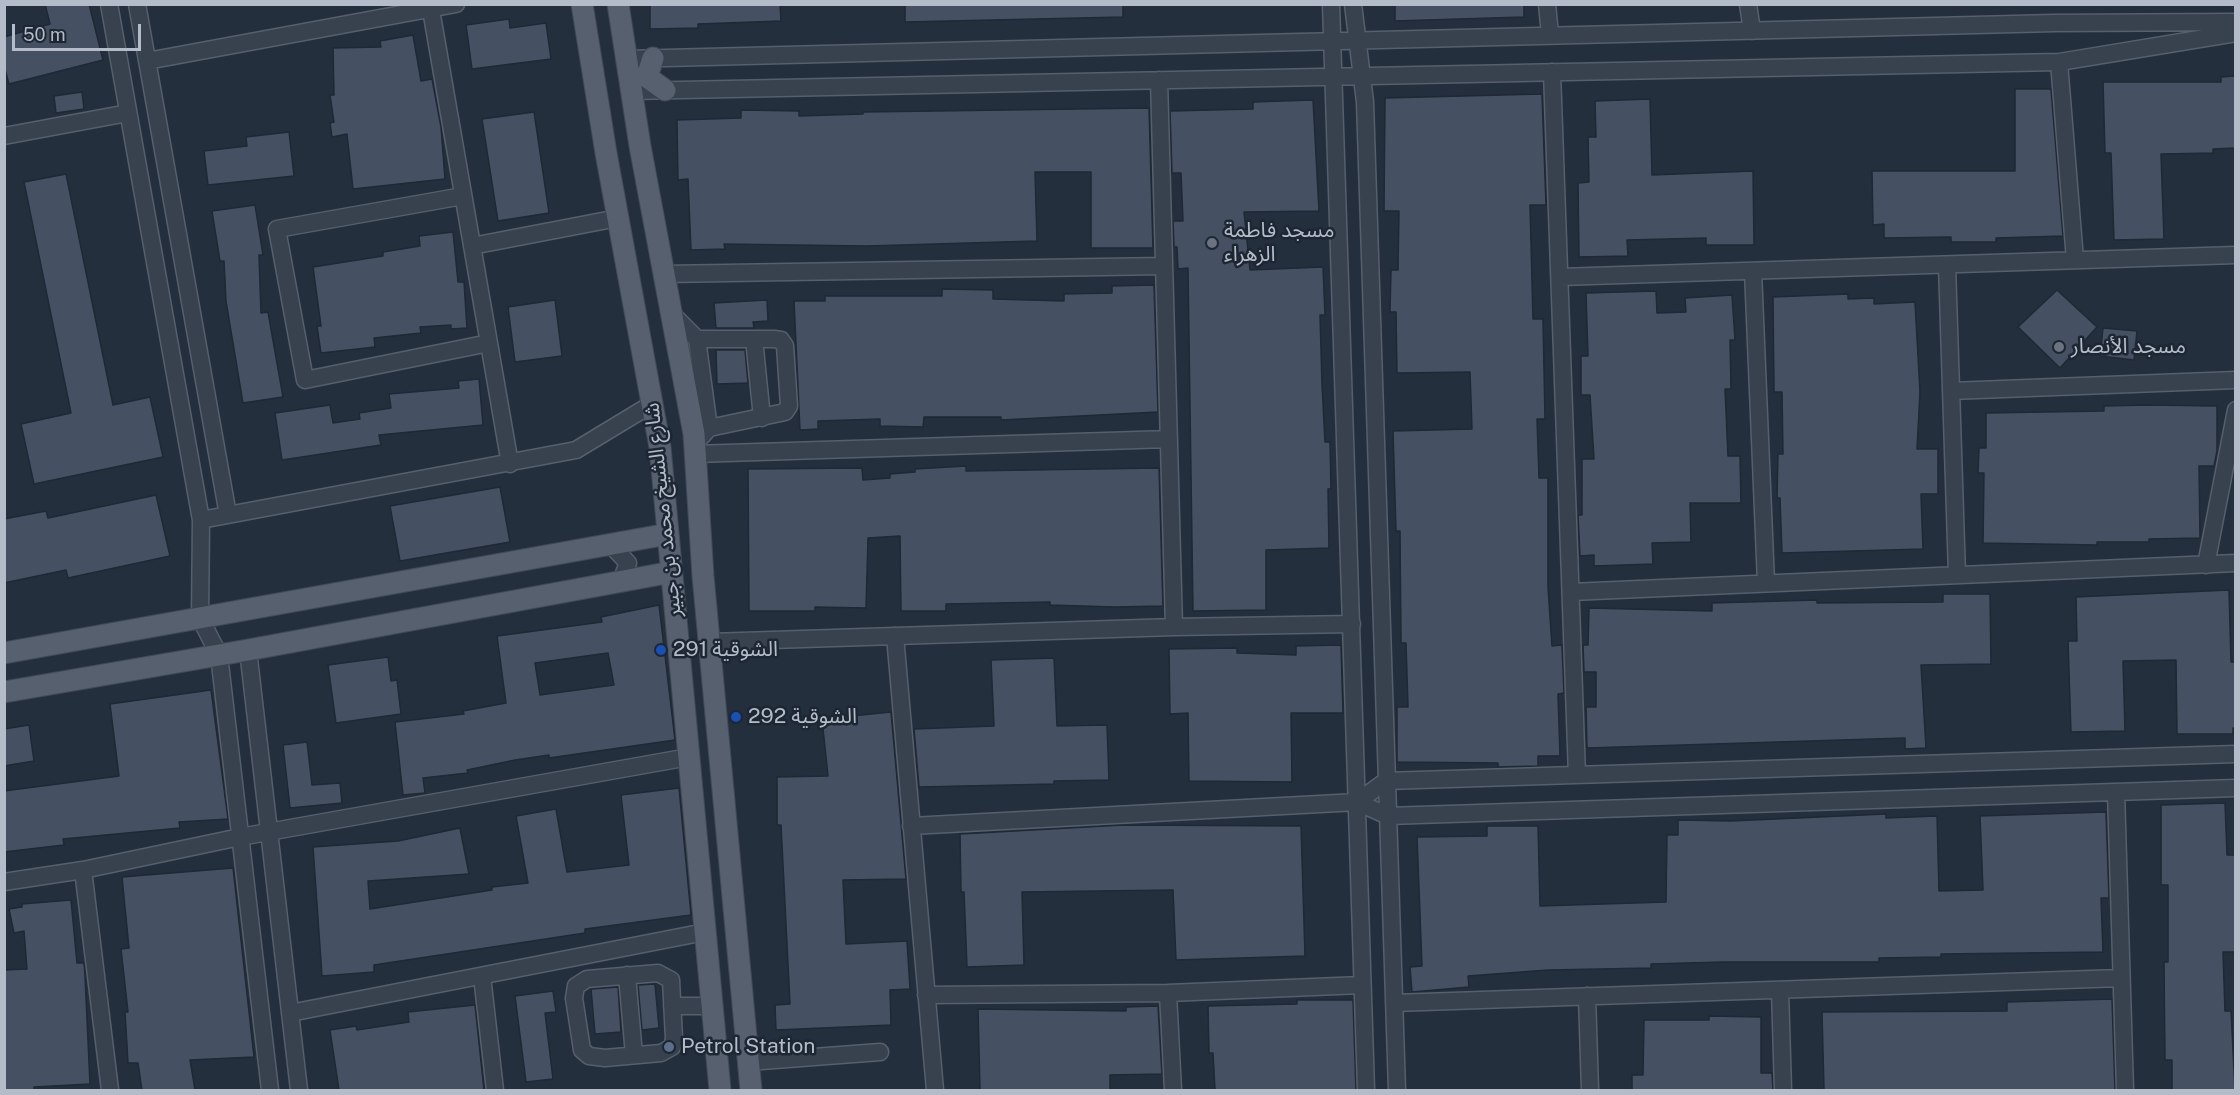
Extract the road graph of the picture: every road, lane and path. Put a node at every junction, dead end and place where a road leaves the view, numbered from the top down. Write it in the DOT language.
graph roads {
  1 [pos="109,4"];
  2 [pos="137,4"];
  3 [pos="456,4"];
  4 [pos="582,4"];
  5 [pos="618,4"];
  6 [pos="1331,4"];
  7 [pos="1353,4"];
  8 [pos="1547,4"];
  9 [pos="1749,4"];
  10 [pos="431,7"];
  11 [pos="2235,22"];
  12 [pos="1752,30"];
  13 [pos="2235,33"];
  14 [pos="1550,35"];
  15 [pos="1357,40"];
  16 [pos="1333,41"];
  17 [pos="653,58"];
  18 [pos="626,59"];
  19 [pos="147,61"];
  20 [pos="2059,62"];
  21 [pos="1552,72"];
  22 [pos="1334,76"];
  23 [pos="1361,76"];
  24 [pos="1159,80"];
  25 [pos="665,90"];
  26 [pos="632,91"];
  27 [pos="128,113"];
  28 [pos="4,136"];
  29 [pos="463,196"];
  30 [pos="618,218"];
  31 [pos="472,246"];
  32 [pos="2235,255"];
  33 [pos="2074,260"];
  34 [pos="1947,265"];
  35 [pos="1164,266"];
  36 [pos="1753,271"];
  37 [pos="664,274"];
  38 [pos="1560,277"];
  39 [pos="671,313"];
  40 [pos="697,339"];
  41 [pos="754,339"];
  42 [pos="489,343"];
  43 [pos="2235,380"];
  44 [pos="1951,391"];
  45 [pos="652,404"];
  46 [pos="2235,410"];
  47 [pos="762,418"];
  48 [pos="709,428"];
  49 [pos="1169,439"];
  50 [pos="695,450"];
  51 [pos="510,464"];
  52 [pos="228,515"];
  53 [pos="201,520"];
  54 [pos="668,534"];
  55 [pos="610,544"];
  56 [pos="2235,563"];
  57 [pos="2206,565"];
  58 [pos="672,572"];
  59 [pos="1957,575"];
  60 [pos="621,582"];
  61 [pos="1767,584"];
  62 [pos="1571,592"];
  63 [pos="201,618"];
  64 [pos="1352,624"];
  65 [pos="1174,627"];
  66 [pos="895,636"];
  67 [pos="710,642"];
  68 [pos="248,650"];
  69 [pos="4,653"];
  70 [pos="219,655"];
  71 [pos="4,692"];
  72 [pos="2235,754"];
  73 [pos="689,757"];
  74 [pos="1577,775"];
  75 [pos="1386,781"];
  76 [pos="2235,788"];
  77 [pos="2116,792"];
  78 [pos="1357,802"];
  79 [pos="1388,816"];
  80 [pos="911,826"];
  81 [pos="269,832"];
  82 [pos="240,837"];
  83 [pos="83,870"];
  84 [pos="4,882"];
  85 [pos="705,932"];
  86 [pos="627,975"];
  87 [pos="482,976"];
  88 [pos="2121,978"];
  89 [pos="1362,985"];
  90 [pos="1780,990"];
  91 [pos="1168,993"];
  92 [pos="926,995"];
  93 [pos="1587,996"];
  94 [pos="1394,1003"];
  95 [pos="672,1006"];
  96 [pos="711,1006"];
  97 [pos="290,1013"];
  98 [pos="880,1052"];
  99 [pos="634,1055"];
  100 [pos="748,1062"];
  101 [pos="110,1090"];
  102 [pos="270,1090"];
  103 [pos="298,1090"];
  104 [pos="495,1090"];
  105 [pos="720,1090"];
  106 [pos="751,1090"];
  107 [pos="935,1090"];
  108 [pos="1173,1090"];
  109 [pos="1366,1090"];
  110 [pos="1397,1090"];
  111 [pos="1590,1090"];
  112 [pos="1783,1090"];
  113 [pos="2126,1090"];
  1 -- 27 [label="street"];
  2 -- 19 [label="street"];
  3 -- 10 [label="street"];
  4 -- 30 [label="main road, شارع الشيخ محمد بن جبير"];
  5 -- 18 [label="main road, شارع الشيخ محمد بن جبير"];
  6 -- 16 [label="street"];
  7 -- 15 [label="street"];
  8 -- 14 [label="street"];
  9 -- 12 [label="street"];
  10 -- 19 [label="street"];
  10 -- 29 [label="street"];
  11 -- 12 [label="street"];
  12 -- 14 [label="street"];
  13 -- 20 [label="street"];
  14 -- 15 [label="street"];
  15 -- 16 [label="street"];
  15 -- 23 [label="street"];
  16 -- 17 [label="street"];
  16 -- 22 [label="street"];
  17 -- 18 [label="street"];
  17 -- 25 [label="main road"];
  18 -- 26 [label="main road, شارع الشيخ محمد بن جبير"];
  19 -- 52 [label="street"];
  20 -- 21 [label="street"];
  20 -- 33 [label="street"];
  21 -- 23 [label="street"];
  21 -- 38 [label="street"];
  22 -- 23 [label="street"];
  22 -- 24 [label="street"];
  22 -- 64 [label="street"];
  23 -- 75 [label="street"];
  24 -- 25 [label="street"];
  24 -- 35 [label="street"];
  25 -- 26 [label="street"];
  26 -- 37 [label="main road, شارع الشيخ محمد بن جبير"];
  27 -- 28 [label="street"];
  27 -- 53 [label="street"];
  29 -- 31 [label="street"];
  29 -- 42 [label="street"];
  30 -- 31 [label="street"];
  30 -- 45 [label="main road, شارع الشيخ محمد بن جبير"];
  31 -- 42 [label="street"];
  32 -- 33 [label="street"];
  33 -- 34 [label="street"];
  34 -- 36 [label="street"];
  34 -- 44 [label="street"];
  35 -- 37 [label="street"];
  35 -- 49 [label="street"];
  36 -- 38 [label="street"];
  36 -- 61 [label="street"];
  37 -- 39 [label="main road, شارع الشيخ محمد بن جبير"];
  38 -- 62 [label="street"];
  39 -- 40 [label="street"];
  39 -- 50 [label="main road, شارع الشيخ محمد بن جبير"];
  40 -- 41 [label="street"];
  40 -- 48 [label="street"];
  41 -- 47 [label="street"];
  41 -- 47 [label="street"];
  42 -- 51 [label="street"];
  43 -- 44 [label="street"];
  44 -- 59 [label="street"];
  45 -- 51 [label="street"];
  45 -- 54 [label="main road, شارع الشيخ محمد بن جبير"];
  46 -- 57 [label="street"];
  47 -- 48 [label="street"];
  48 -- 50 [label="street"];
  49 -- 50 [label="street"];
  49 -- 65 [label="street"];
  50 -- 67 [label="main road, شارع الشيخ محمد بن جبير"];
  51 -- 52 [label="street"];
  52 -- 53 [label="street"];
  53 -- 63 [label="street"];
  54 -- 55 [label="main road"];
  54 -- 58 [label="main road, شارع الشيخ محمد بن جبير"];
  55 -- 60 [label="street"];
  55 -- 63 [label="main road"];
  56 -- 57 [label="street"];
  57 -- 59 [label="street"];
  58 -- 60 [label="main road"];
  58 -- 73 [label="main road, شارع الشيخ محمد بن جبير"];
  59 -- 61 [label="street"];
  60 -- 68 [label="main road"];
  61 -- 62 [label="street"];
  62 -- 74 [label="street"];
  63 -- 69 [label="main road"];
  63 -- 70 [label="street"];
  64 -- 65 [label="street"];
  64 -- 78 [label="street"];
  65 -- 66 [label="street"];
  66 -- 67 [label="street"];
  66 -- 80 [label="street"];
  67 -- 100 [label="main road, شارع الشيخ محمد بن جبير"];
  68 -- 70 [label="main road"];
  68 -- 81 [label="street"];
  70 -- 71 [label="main road"];
  70 -- 82 [label="street"];
  72 -- 74 [label="street"];
  73 -- 81 [label="street"];
  73 -- 85 [label="main road, شارع الشيخ محمد بن جبير"];
  74 -- 75 [label="street"];
  75 -- 78 [label="street"];
  75 -- 79 [label="street"];
  76 -- 77 [label="street"];
  77 -- 79 [label="street"];
  77 -- 88 [label="street"];
  78 -- 79 [label="street"];
  78 -- 80 [label="street"];
  78 -- 89 [label="street"];
  79 -- 94 [label="street"];
  80 -- 92 [label="street"];
  81 -- 82 [label="street"];
  81 -- 97 [label="street"];
  82 -- 83 [label="street"];
  82 -- 102 [label="street"];
  83 -- 84 [label="street"];
  83 -- 101 [label="street"];
  85 -- 87 [label="street"];
  85 -- 96 [label="main road, شارع الشيخ محمد بن جبير"];
  86 -- 95 [label="street"];
  86 -- 99 [label="street"];
  86 -- 99 [label="street"];
  87 -- 97 [label="street"];
  87 -- 104 [label="street"];
  88 -- 90 [label="street"];
  88 -- 113 [label="street"];
  89 -- 91 [label="street"];
  89 -- 109 [label="street"];
  90 -- 93 [label="street"];
  90 -- 112 [label="street"];
  91 -- 92 [label="street"];
  91 -- 108 [label="street"];
  92 -- 107 [label="street"];
  93 -- 94 [label="street"];
  93 -- 111 [label="street"];
  94 -- 110 [label="street"];
  95 -- 96 [label="street"];
  95 -- 99 [label="street"];
  96 -- 105 [label="main road, شارع الشيخ محمد بن جبير"];
  97 -- 103 [label="street"];
  98 -- 100 [label="street"];
  100 -- 106 [label="main road, شارع الشيخ محمد بن جبير"];
}
